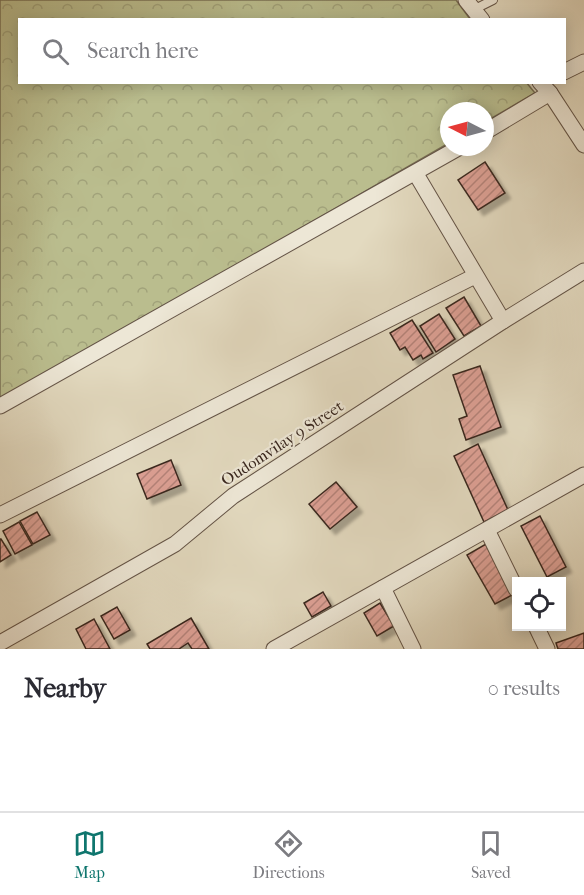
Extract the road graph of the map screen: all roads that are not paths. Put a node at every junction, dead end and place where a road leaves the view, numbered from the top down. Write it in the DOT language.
graph roads {
  1 [pos="493,0"];
  2 [pos="473,10"];
  3 [pos="584,62"];
  4 [pos="566,71"];
  5 [pos="544,86"];
  6 [pos="494,125"];
  7 [pos="584,145"];
  8 [pos="445,156"];
  9 [pos="416,174"];
  10 [pos="584,272"];
  11 [pos="476,276"];
  12 [pos="503,321"];
  13 [pos="0,406"];
  14 [pos="584,475"];
  15 [pos="0,515"];
  16 [pos="487,530"];
  17 [pos="512,581"];
  18 [pos="383,588"];
  19 [pos="538,631"];
  20 [pos="0,643"];
  21 [pos="275,649"];
  22 [pos="413,649"];
  23 [pos="547,649"];
  1 -- 2 [label="lane"];
  3 -- 4 [label="street"];
  5 -- 6 [label="street"];
  5 -- 7 [label="street"];
  8 -- 9 [label="street"];
  9 -- 11 [label="street"];
  9 -- 13 [label="street"];
  10 -- 12 [label="street, Oudomvilay 9 Street"];
  11 -- 12 [label="street"];
  11 -- 15 [label="street"];
  12 -- 20 [label="street, Oudomvilay 9 Street"];
  14 -- 16 [label="street"];
  16 -- 17 [label="street"];
  16 -- 18 [label="street"];
  18 -- 21 [label="street"];
  18 -- 22 [label="street"];
  19 -- 23 [label="street"];
}
